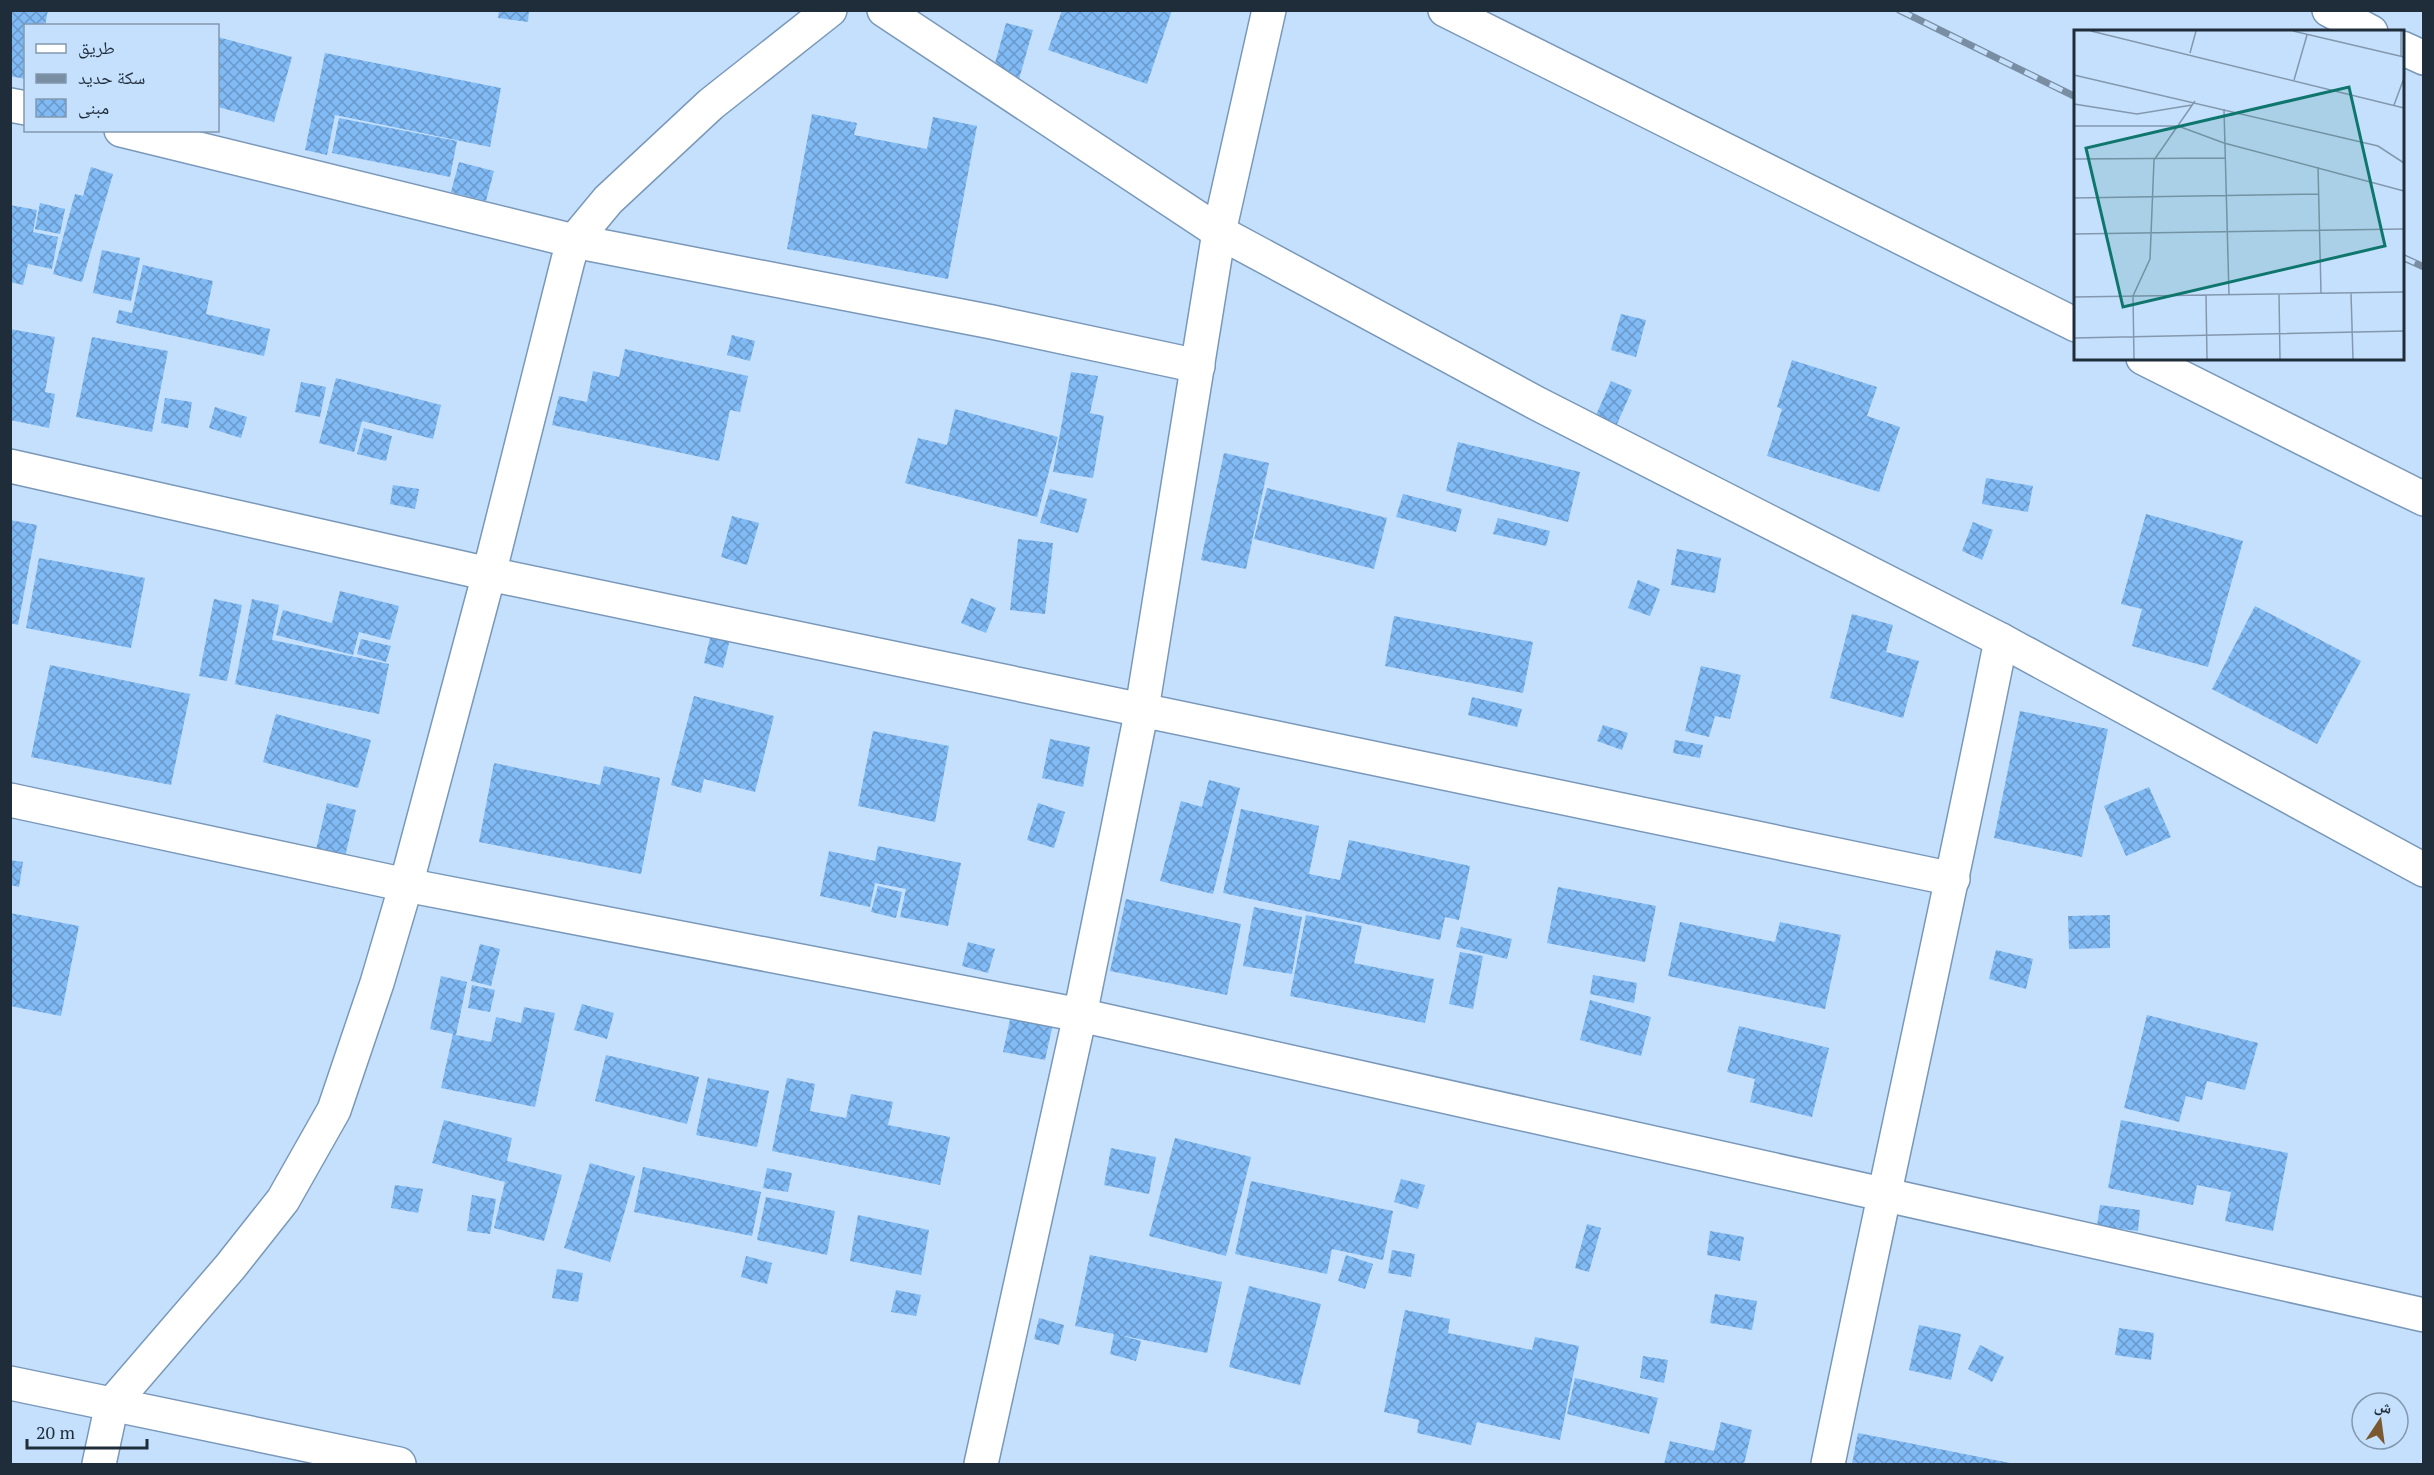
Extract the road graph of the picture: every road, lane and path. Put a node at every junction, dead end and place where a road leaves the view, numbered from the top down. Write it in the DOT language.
graph roads {
  1 [pos="830,10"];
  2 [pos="884,10"];
  3 [pos="1269,10"];
  4 [pos="1445,10"];
  5 [pos="2330,10"];
  6 [pos="2367,30"];
  7 [pos="2404,48"];
  8 [pos="2424,58"];
  9 [pos="129,132"];
  10 [pos="1219,232"];
  11 [pos="574,241"];
  12 [pos="2074,324"];
  13 [pos="2147,360"];
  14 [pos="1197,366"];
  15 [pos="10,466"];
  16 [pos="2424,499"];
  17 [pos="489,574"];
  18 [pos="2001,640"];
  19 [pos="1142,709"];
  20 [pos="10,800"];
  21 [pos="2424,870"];
  22 [pos="1953,879"];
  23 [pos="406,885"];
  24 [pos="1080,1015"];
  25 [pos="1884,1194"];
  26 [pos="2424,1315"];
  27 [pos="10,1383"];
  28 [pos="112,1404"];
  29 [pos="99,1464"];
  30 [pos="399,1464"];
  31 [pos="981,1464"];
  32 [pos="1828,1464"];
  1 -- 11 [label="street"];
  2 -- 10 [label="street"];
  3 -- 10 [label="street"];
  4 -- 12 [label="street"];
  5 -- 6 [label="street"];
  7 -- 8 [label="street"];
  9 -- 11 [label="street"];
  10 -- 14 [label="street"];
  10 -- 18 [label="street"];
  11 -- 14 [label="street"];
  11 -- 17 [label="street"];
  13 -- 16 [label="street"];
  14 -- 19 [label="street"];
  15 -- 17 [label="street"];
  17 -- 19 [label="street"];
  17 -- 23 [label="street"];
  18 -- 21 [label="street"];
  18 -- 22 [label="street"];
  19 -- 22 [label="street"];
  19 -- 24 [label="street"];
  20 -- 23 [label="street"];
  22 -- 25 [label="street"];
  23 -- 24 [label="street"];
  23 -- 28 [label="street"];
  24 -- 25 [label="street"];
  24 -- 31 [label="street"];
  25 -- 26 [label="street"];
  25 -- 32 [label="street"];
  27 -- 28 [label="street"];
  28 -- 29 [label="street"];
  28 -- 30 [label="street"];
}
